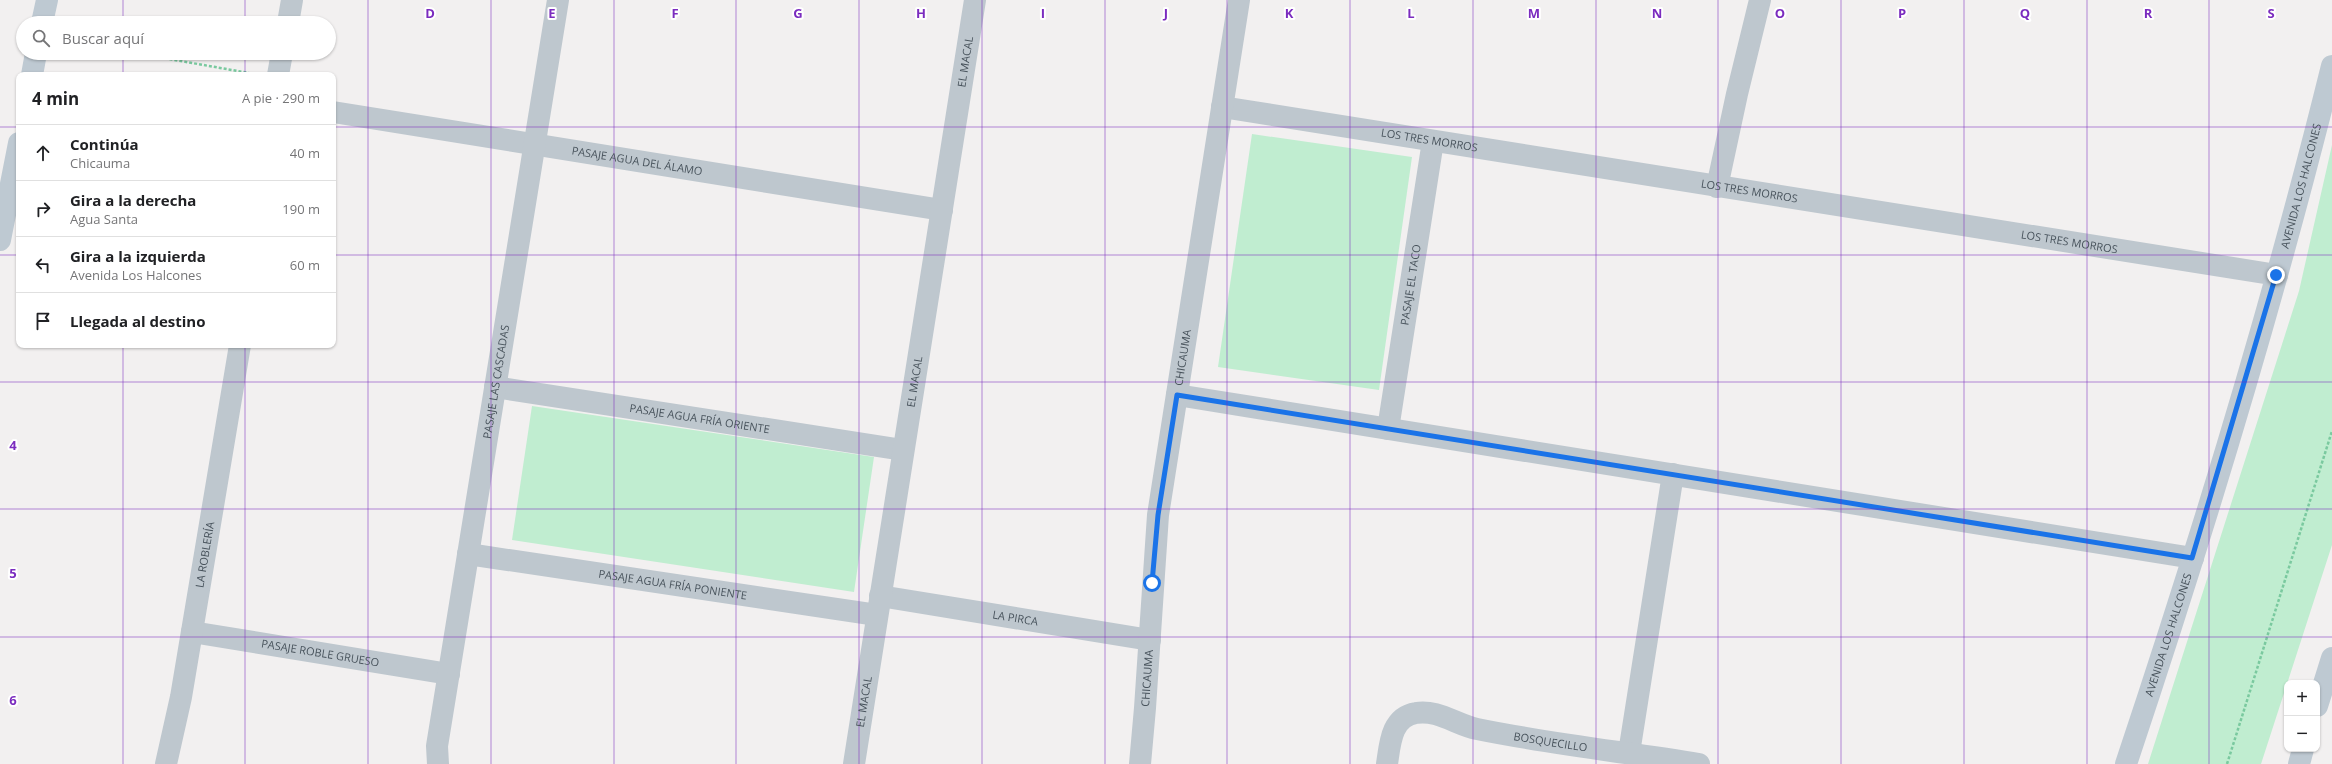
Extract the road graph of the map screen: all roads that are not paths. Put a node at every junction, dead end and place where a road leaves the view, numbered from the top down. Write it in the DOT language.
graph roads {
  1 [pos="47,0"];
  2 [pos="292,0"];
  3 [pos="558,0"];
  4 [pos="975,0"];
  5 [pos="1239,0"];
  6 [pos="1760,0"];
  7 [pos="44,16"];
  8 [pos="289,16"];
  9 [pos="35,60"];
  10 [pos="281,60"];
  11 [pos="2332,66"];
  12 [pos="33,72"];
  13 [pos="279,72"];
  14 [pos="1222,108"];
  15 [pos="336,112"];
  16 [pos="1433,141"];
  17 [pos="534,144"];
  18 [pos="16,158"];
  19 [pos="1717,187"];
  20 [pos="942,210"];
  21 [pos="0,240"];
  22 [pos="2276,275"];
  23 [pos="239,348"];
  24 [pos="495,387"];
  25 [pos="1177,395"];
  26 [pos="1388,429"];
  27 [pos="903,450"];
  28 [pos="1673,474"];
  29 [pos="468,554"];
  30 [pos="2192,558"];
  31 [pos="879,605"];
  32 [pos="192,632"];
  33 [pos="1150,640"];
  34 [pos="2332,658"];
  35 [pos="448,674"];
  36 [pos="2320,696"];
  37 [pos="2302,752"];
  38 [pos="1629,753"];
  39 [pos="166,764"];
  40 [pos="438,764"];
  41 [pos="854,764"];
  42 [pos="1140,764"];
  43 [pos="1387,764"];
  44 [pos="1699,764"];
  45 [pos="2126,764"];
  46 [pos="2299,764"];
  1 -- 7 [label="street"];
  2 -- 8 [label="street"];
  3 -- 17 [label="street, PASAJE LAS CASCADAS"];
  4 -- 20 [label="street, EL MACAL"];
  5 -- 14 [label="street, CHICAUMA"];
  6 -- 19 [label="street"];
  9 -- 12 [label="street"];
  10 -- 13 [label="street"];
  11 -- 22 [label="street, AVENIDA LOS HALCONES"];
  14 -- 16 [label="street, LOS TRES MORROS"];
  14 -- 25 [label="street, CHICAUMA"];
  15 -- 17 [label="street, PASAJE AGUA DEL ÁLAMO"];
  16 -- 19 [label="street, LOS TRES MORROS"];
  16 -- 26 [label="street, PASAJE EL TACO"];
  17 -- 20 [label="street, PASAJE AGUA DEL ÁLAMO"];
  17 -- 24 [label="street, PASAJE LAS CASCADAS"];
  18 -- 21 [label="street"];
  19 -- 22 [label="street, LOS TRES MORROS"];
  20 -- 27 [label="street, EL MACAL"];
  22 -- 30 [label="street, AVENIDA LOS HALCONES"];
  23 -- 32 [label="street, LA ROBLERÍA"];
  24 -- 27 [label="street, PASAJE AGUA FRÍA ORIENTE"];
  24 -- 29 [label="street, PASAJE LAS CASCADAS"];
  25 -- 26 [label="street"];
  25 -- 33 [label="street, CHICAUMA"];
  26 -- 28 [label="street"];
  27 -- 31 [label="street, EL MACAL"];
  28 -- 30 [label="street"];
  28 -- 38 [label="street"];
  29 -- 31 [label="street, PASAJE AGUA FRÍA PONIENTE"];
  29 -- 35 [label="street, PASAJE LAS CASCADAS"];
  30 -- 45 [label="street, AVENIDA LOS HALCONES"];
  31 -- 33 [label="street, LA PIRCA"];
  31 -- 41 [label="street, EL MACAL"];
  32 -- 35 [label="street, PASAJE ROBLE GRUESO"];
  32 -- 39 [label="street, LA ROBLERÍA"];
  33 -- 42 [label="street, CHICAUMA"];
  34 -- 36 [label="street"];
  35 -- 40 [label="street, PASAJE LAS CASCADAS"];
  37 -- 46 [label="street"];
  38 -- 43 [label="street, BOSQUECILLO"];
  38 -- 44 [label="street, BOSQUECILLO"];
}
